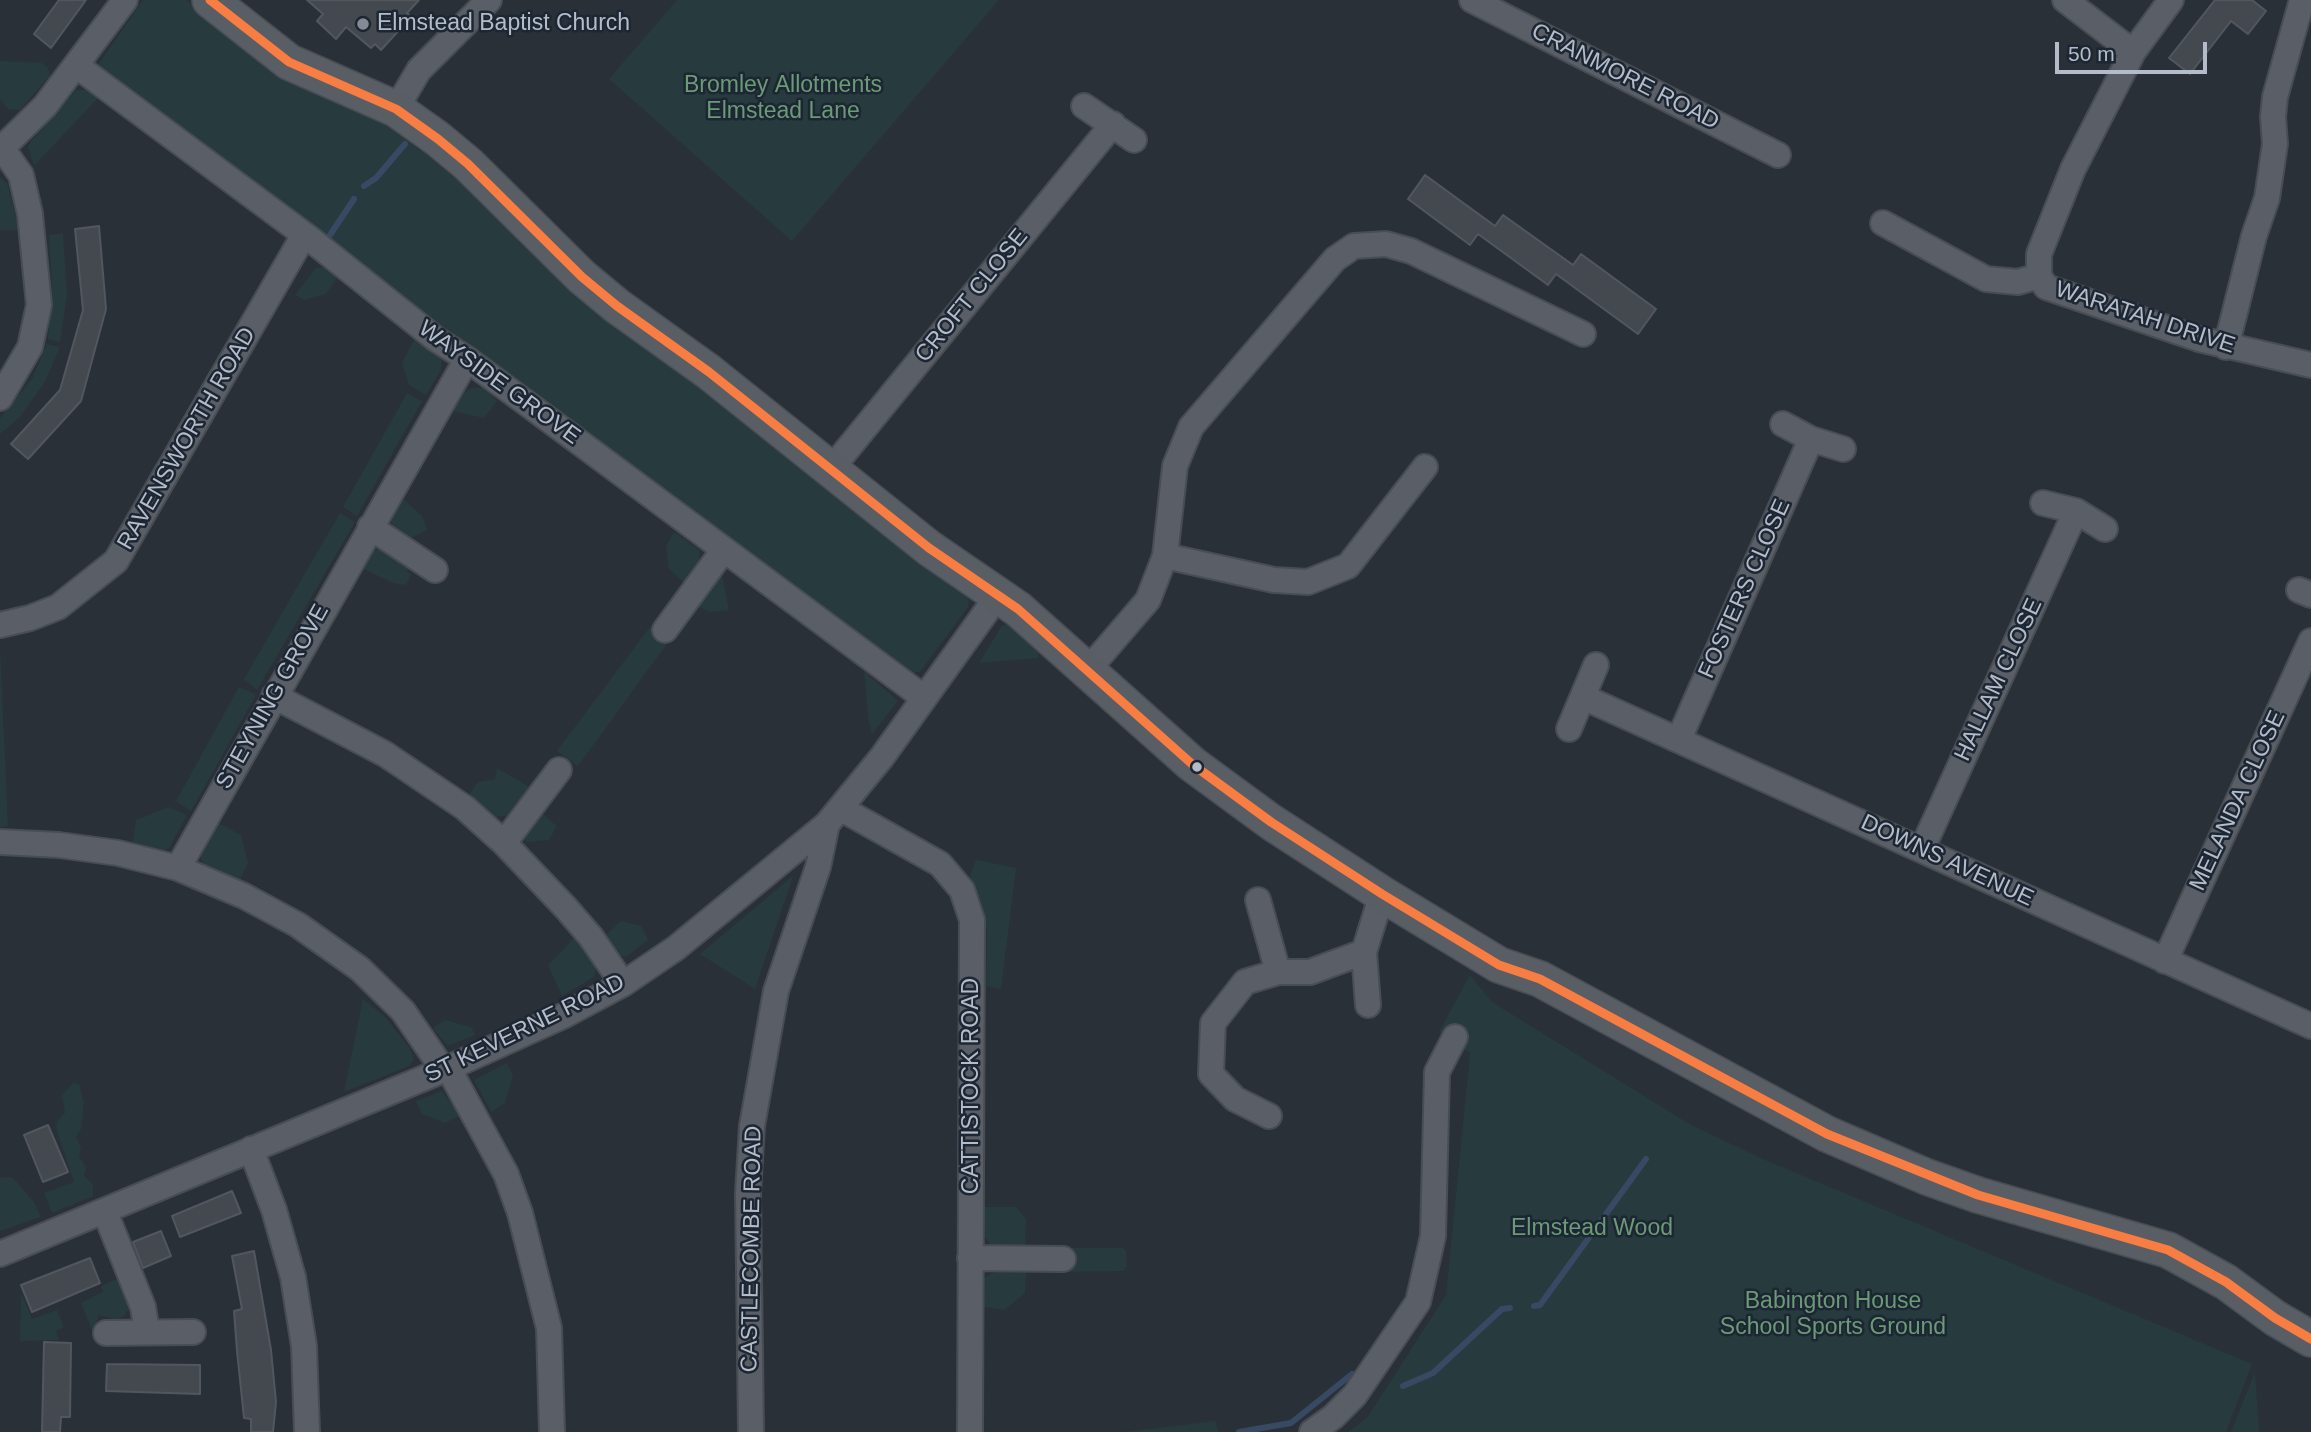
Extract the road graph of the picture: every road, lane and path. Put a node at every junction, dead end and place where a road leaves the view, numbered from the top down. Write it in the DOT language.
graph roads {
  1 [pos="125,0"];
  2 [pos="210,0"];
  3 [pos="489,0"];
  4 [pos="1472,0"];
  5 [pos="2065,0"];
  6 [pos="2171,0"];
  7 [pos="2302,0"];
  8 [pos="2301,37"];
  9 [pos="2133,52"];
  10 [pos="77,66"];
  11 [pos="1084,106"];
  12 [pos="396,109"];
  13 [pos="1113,124"];
  14 [pos="1134,140"];
  15 [pos="3,142"];
  16 [pos="1777,155"];
  17 [pos="1882,223"];
  18 [pos="304,235"];
  19 [pos="2039,276"];
  20 [pos="1583,334"];
  21 [pos="2226,347"];
  22 [pos="467,359"];
  23 [pos="2311,366"];
  24 [pos="0,398"];
  25 [pos="1783,424"];
  26 [pos="1811,439"];
  27 [pos="1843,449"];
  28 [pos="1425,467"];
  29 [pos="832,468"];
  30 [pos="2043,503"];
  31 [pos="2076,511"];
  32 [pos="370,527"];
  33 [pos="2105,529"];
  34 [pos="723,551"];
  35 [pos="1165,556"];
  36 [pos="435,569"];
  37 [pos="999,594"];
  38 [pos="0,625"];
  39 [pos="665,630"];
  40 [pos="2311,641"];
  41 [pos="1595,665"];
  42 [pos="1087,671"];
  43 [pos="274,696"];
  44 [pos="923,697"];
  45 [pos="1583,698"];
  46 [pos="1569,729"];
  47 [pos="1679,739"];
  48 [pos="559,770"];
  49 [pos="834,816"];
  50 [pos="0,842"];
  51 [pos="504,843"];
  52 [pos="1922,849"];
  53 [pos="178,868"];
  54 [pos="1382,894"];
  55 [pos="1258,900"];
  56 [pos="1364,952"];
  57 [pos="2165,961"];
  58 [pos="1278,972"];
  59 [pos="623,984"];
  60 [pos="1368,1005"];
  61 [pos="2311,1026"];
  62 [pos="1455,1037"];
  63 [pos="446,1069"];
  64 [pos="1269,1116"];
  65 [pos="251,1149"];
  66 [pos="105,1212"];
  67 [pos="0,1254"];
  68 [pos="970,1258"];
  69 [pos="1063,1259"];
  70 [pos="147,1332"];
  71 [pos="193,1332"];
  72 [pos="106,1333"];
  73 [pos="2311,1339"];
  74 [pos="307,1432"];
  75 [pos="552,1432"];
  76 [pos="751,1432"];
  77 [pos="970,1432"];
  78 [pos="1312,1432"];
  1 -- 10 [label="street"];
  2 -- 12 [label="street"];
  3 -- 12 [label="street"];
  4 -- 16 [label="street, CRANMORE ROAD"];
  5 -- 9 [label="street"];
  6 -- 9 [label="street, WARATAH DRIVE"];
  7 -- 8 [label="street"];
  8 -- 21 [label="street"];
  9 -- 19 [label="street, WARATAH DRIVE"];
  10 -- 15 [label="street"];
  10 -- 18 [label="street, WAYSIDE GROVE"];
  11 -- 13 [label="street"];
  12 -- 29 [label="street"];
  13 -- 14 [label="street"];
  13 -- 29 [label="street, CROFT CLOSE"];
  15 -- 24 [label="street"];
  17 -- 19 [label="street"];
  18 -- 22 [label="street, WAYSIDE GROVE"];
  18 -- 38 [label="street, RAVENSWORTH ROAD"];
  19 -- 21 [label="street, WARATAH DRIVE"];
  20 -- 35 [label="street"];
  21 -- 23 [label="street, WARATAH DRIVE"];
  22 -- 32 [label="street, STEYNING GROVE"];
  22 -- 34 [label="street, WAYSIDE GROVE"];
  25 -- 26 [label="street"];
  26 -- 27 [label="street"];
  26 -- 47 [label="street, FOSTERS CLOSE"];
  28 -- 35 [label="street"];
  29 -- 37 [label="street"];
  30 -- 31 [label="street"];
  31 -- 33 [label="street"];
  31 -- 52 [label="street, HALLAM CLOSE"];
  32 -- 36 [label="street"];
  32 -- 43 [label="street, STEYNING GROVE"];
  34 -- 39 [label="street"];
  34 -- 44 [label="street, WAYSIDE GROVE"];
  35 -- 42 [label="street"];
  37 -- 42 [label="street"];
  37 -- 44 [label="street, ST KEVERNE ROAD"];
  40 -- 57 [label="street, MELANDA CLOSE"];
  41 -- 45 [label="street"];
  42 -- 54 [label="street"];
  43 -- 51 [label="street"];
  43 -- 53 [label="street, STEYNING GROVE"];
  44 -- 49 [label="street, ST KEVERNE ROAD"];
  45 -- 46 [label="street"];
  45 -- 47 [label="street, DOWNS AVENUE"];
  47 -- 52 [label="street, DOWNS AVENUE"];
  48 -- 51 [label="street"];
  49 -- 59 [label="street, ST KEVERNE ROAD"];
  49 -- 68 [label="street, CATTISTOCK ROAD"];
  49 -- 76 [label="street, CASTLECOMBE ROAD"];
  50 -- 53 [label="street"];
  51 -- 59 [label="street"];
  52 -- 57 [label="street, DOWNS AVENUE"];
  53 -- 63 [label="street"];
  54 -- 56 [label="street"];
  54 -- 73 [label="street"];
  55 -- 58 [label="street"];
  56 -- 58 [label="street"];
  56 -- 60 [label="street"];
  57 -- 61 [label="street, DOWNS AVENUE"];
  58 -- 64 [label="street"];
  59 -- 63 [label="street, ST KEVERNE ROAD"];
  62 -- 78 [label="street"];
  63 -- 65 [label="street, ST KEVERNE ROAD"];
  63 -- 75 [label="street"];
  65 -- 66 [label="street, ST KEVERNE ROAD"];
  65 -- 74 [label="street"];
  66 -- 67 [label="street, ST KEVERNE ROAD"];
  66 -- 70 [label="street"];
  68 -- 69 [label="street"];
  68 -- 77 [label="street, CATTISTOCK ROAD"];
  70 -- 71 [label="street"];
  70 -- 72 [label="street"];
}
